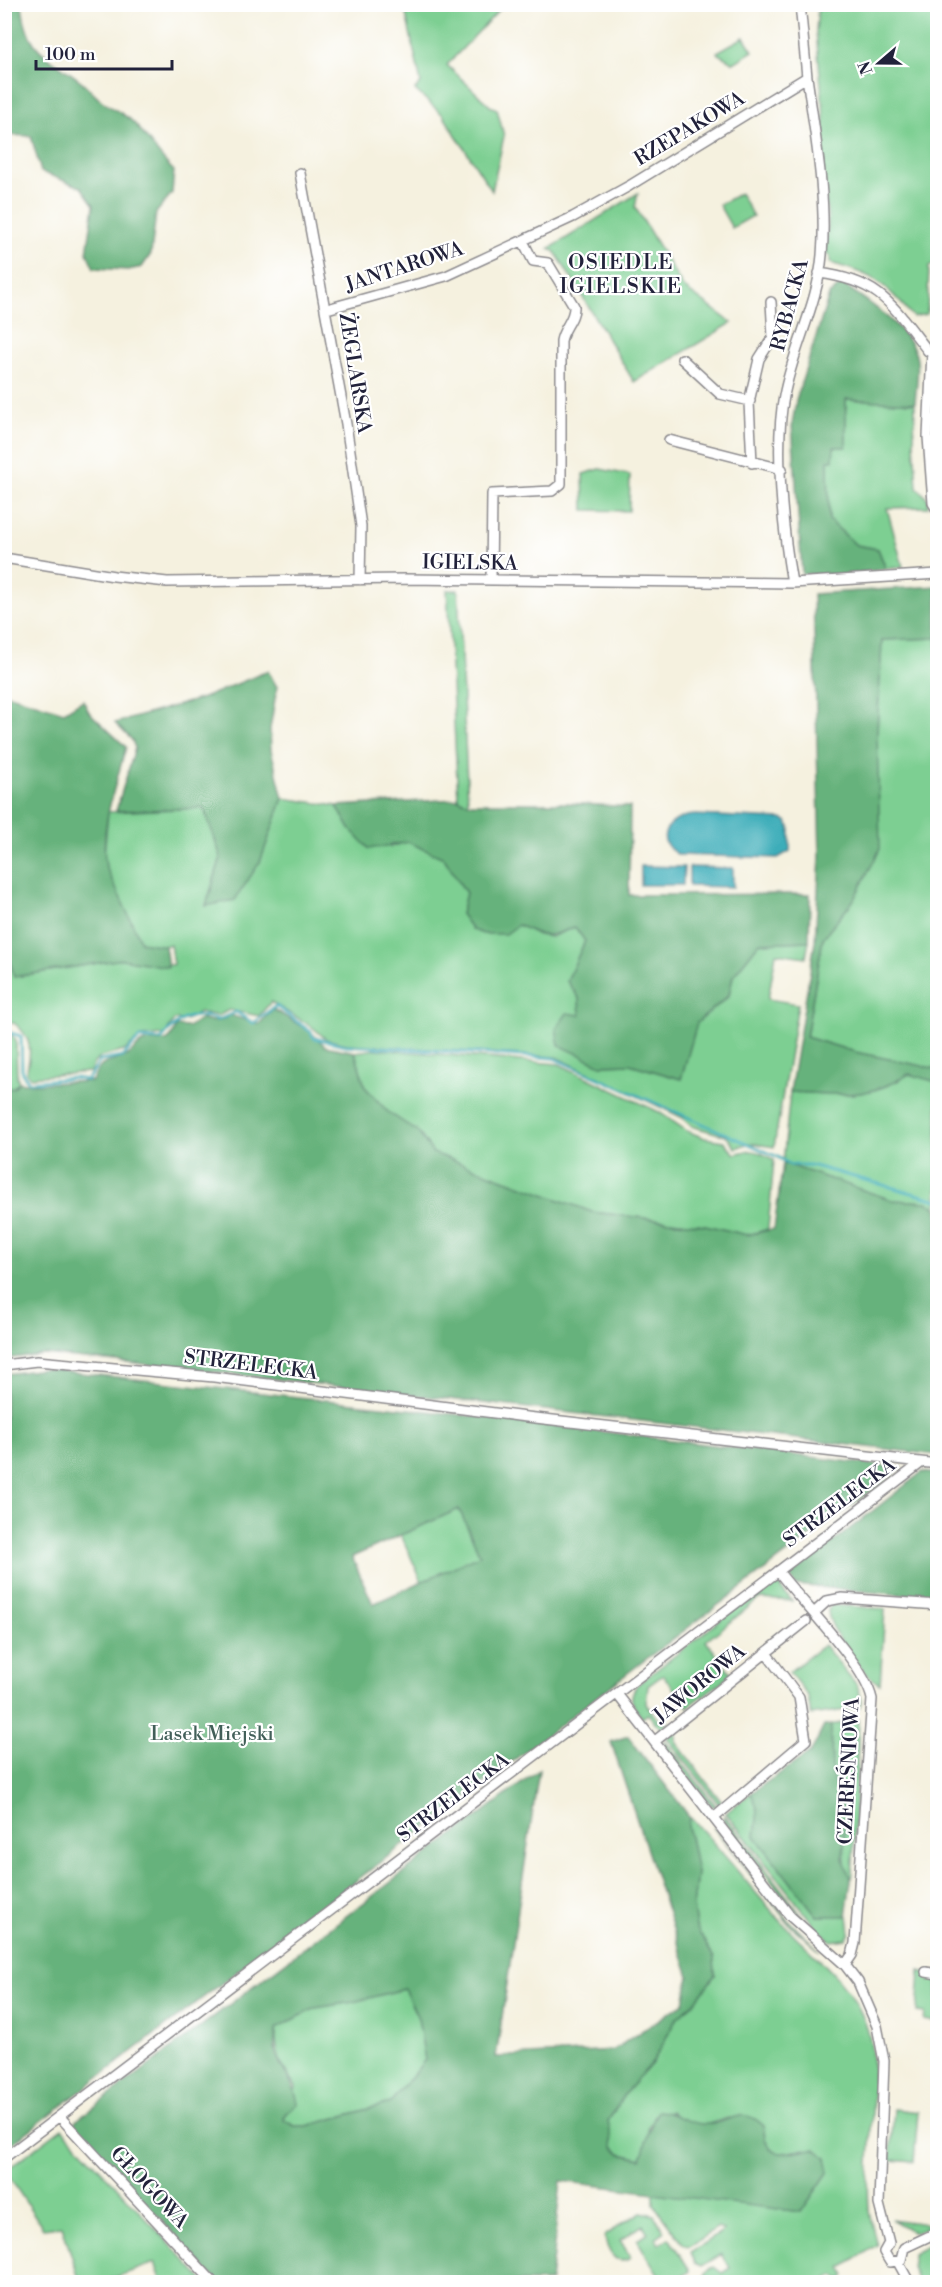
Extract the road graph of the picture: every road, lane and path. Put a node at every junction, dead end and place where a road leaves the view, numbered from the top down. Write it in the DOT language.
graph roads {
  1 [pos="800,4"];
  2 [pos="807,77"];
  3 [pos="300,173"];
  4 [pos="523,241"];
  5 [pos="819,273"];
  6 [pos="771,302"];
  7 [pos="327,309"];
  8 [pos="935,353"];
  9 [pos="682,359"];
  10 [pos="750,400"];
  11 [pos="669,440"];
  12 [pos="752,463"];
  13 [pos="782,470"];
  14 [pos="938,511"];
  15 [pos="4,558"];
  16 [pos="938,574"];
  17 [pos="360,580"];
  18 [pos="491,580"];
  19 [pos="792,583"];
  20 [pos="4,1365"];
  21 [pos="921,1463"];
  22 [pos="938,1464"];
  23 [pos="778,1571"];
  24 [pos="938,1605"];
  25 [pos="814,1613"];
  26 [pos="806,1621"];
  27 [pos="766,1653"];
  28 [pos="617,1694"];
  29 [pos="655,1742"];
  30 [pos="714,1817"];
  31 [pos="845,1965"];
  32 [pos="926,1972"];
  33 [pos="938,1974"];
  34 [pos="60,2117"];
  35 [pos="4,2158"];
  36 [pos="938,2232"];
  37 [pos="889,2243"];
  38 [pos="904,2248"];
  39 [pos="898,2262"];
  40 [pos="213,2283"];
  41 [pos="909,2283"];
  1 -- 2 [label="street"];
  2 -- 4 [label="street, RZEPAKOWA"];
  2 -- 5 [label="street, RYBACKA"];
  3 -- 7 [label="street, ŻEGLARSKA"];
  4 -- 7 [label="street, JANTAROWA"];
  4 -- 18 [label="street"];
  5 -- 8 [label="street"];
  5 -- 13 [label="street, RYBACKA"];
  6 -- 10 [label="street"];
  7 -- 17 [label="street, ŻEGLARSKA"];
  8 -- 14 [label="street"];
  9 -- 10 [label="street"];
  10 -- 12 [label="street"];
  11 -- 12 [label="street"];
  12 -- 13 [label="street"];
  13 -- 19 [label="street, RYBACKA"];
  15 -- 17 [label="street, IGIELSKA"];
  16 -- 19 [label="street, IGIELSKA"];
  17 -- 18 [label="street, IGIELSKA"];
  18 -- 19 [label="street, IGIELSKA"];
  20 -- 21 [label="street, STRZELECKA"];
  21 -- 22 [label="street, STRZELECKA"];
  21 -- 23 [label="street, STRZELECKA"];
  23 -- 25 [label="street, CZEREŚNIOWA"];
  23 -- 28 [label="street, STRZELECKA"];
  24 -- 25 [label="street"];
  25 -- 31 [label="street, CZEREŚNIOWA"];
  26 -- 27 [label="street, JAWOROWA"];
  27 -- 29 [label="street, JAWOROWA"];
  27 -- 30 [label="street, JAWOROWA"];
  28 -- 29 [label="street"];
  28 -- 34 [label="street, STRZELECKA"];
  29 -- 30 [label="street"];
  30 -- 31 [label="street"];
  31 -- 37 [label="street"];
  32 -- 33 [label="street"];
  34 -- 35 [label="street, STRZELECKA"];
  34 -- 40 [label="street, GŁOGOWA"];
  36 -- 38 [label="street"];
  37 -- 38 [label="street"];
  37 -- 39 [label="street"];
  38 -- 39 [label="street"];
  39 -- 41 [label="street"];
}
